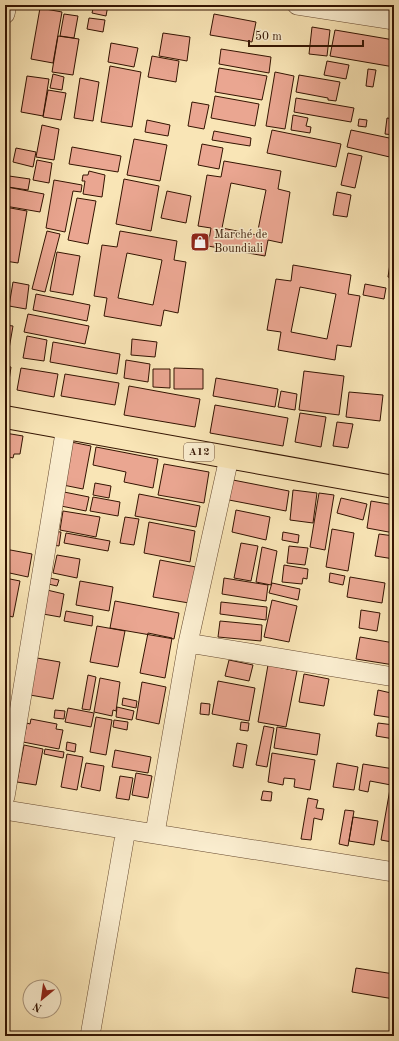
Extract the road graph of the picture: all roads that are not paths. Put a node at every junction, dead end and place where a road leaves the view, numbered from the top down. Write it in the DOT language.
graph roads {
  1 [pos="7,5"];
  2 [pos="297,5"];
  3 [pos="5,14"];
  4 [pos="394,20"];
  5 [pos="5,417"];
  6 [pos="66,427"];
  7 [pos="229,458"];
  8 [pos="394,487"];
  9 [pos="188,643"];
  10 [pos="394,677"];
  11 [pos="5,797"];
  12 [pos="5,810"];
  13 [pos="126,829"];
  14 [pos="155,834"];
  15 [pos="394,872"];
  16 [pos="90,1036"];
  1 -- 3 [label="street"];
  2 -- 4 [label="street"];
  5 -- 6 [label="main road, A12"];
  6 -- 7 [label="main road, A12"];
  6 -- 11 [label="street"];
  7 -- 8 [label="main road, A12"];
  7 -- 9 [label="street"];
  9 -- 10 [label="street"];
  9 -- 14 [label="street"];
  12 -- 13 [label="street"];
  13 -- 14 [label="street"];
  13 -- 16 [label="street"];
  14 -- 15 [label="street"];
}
